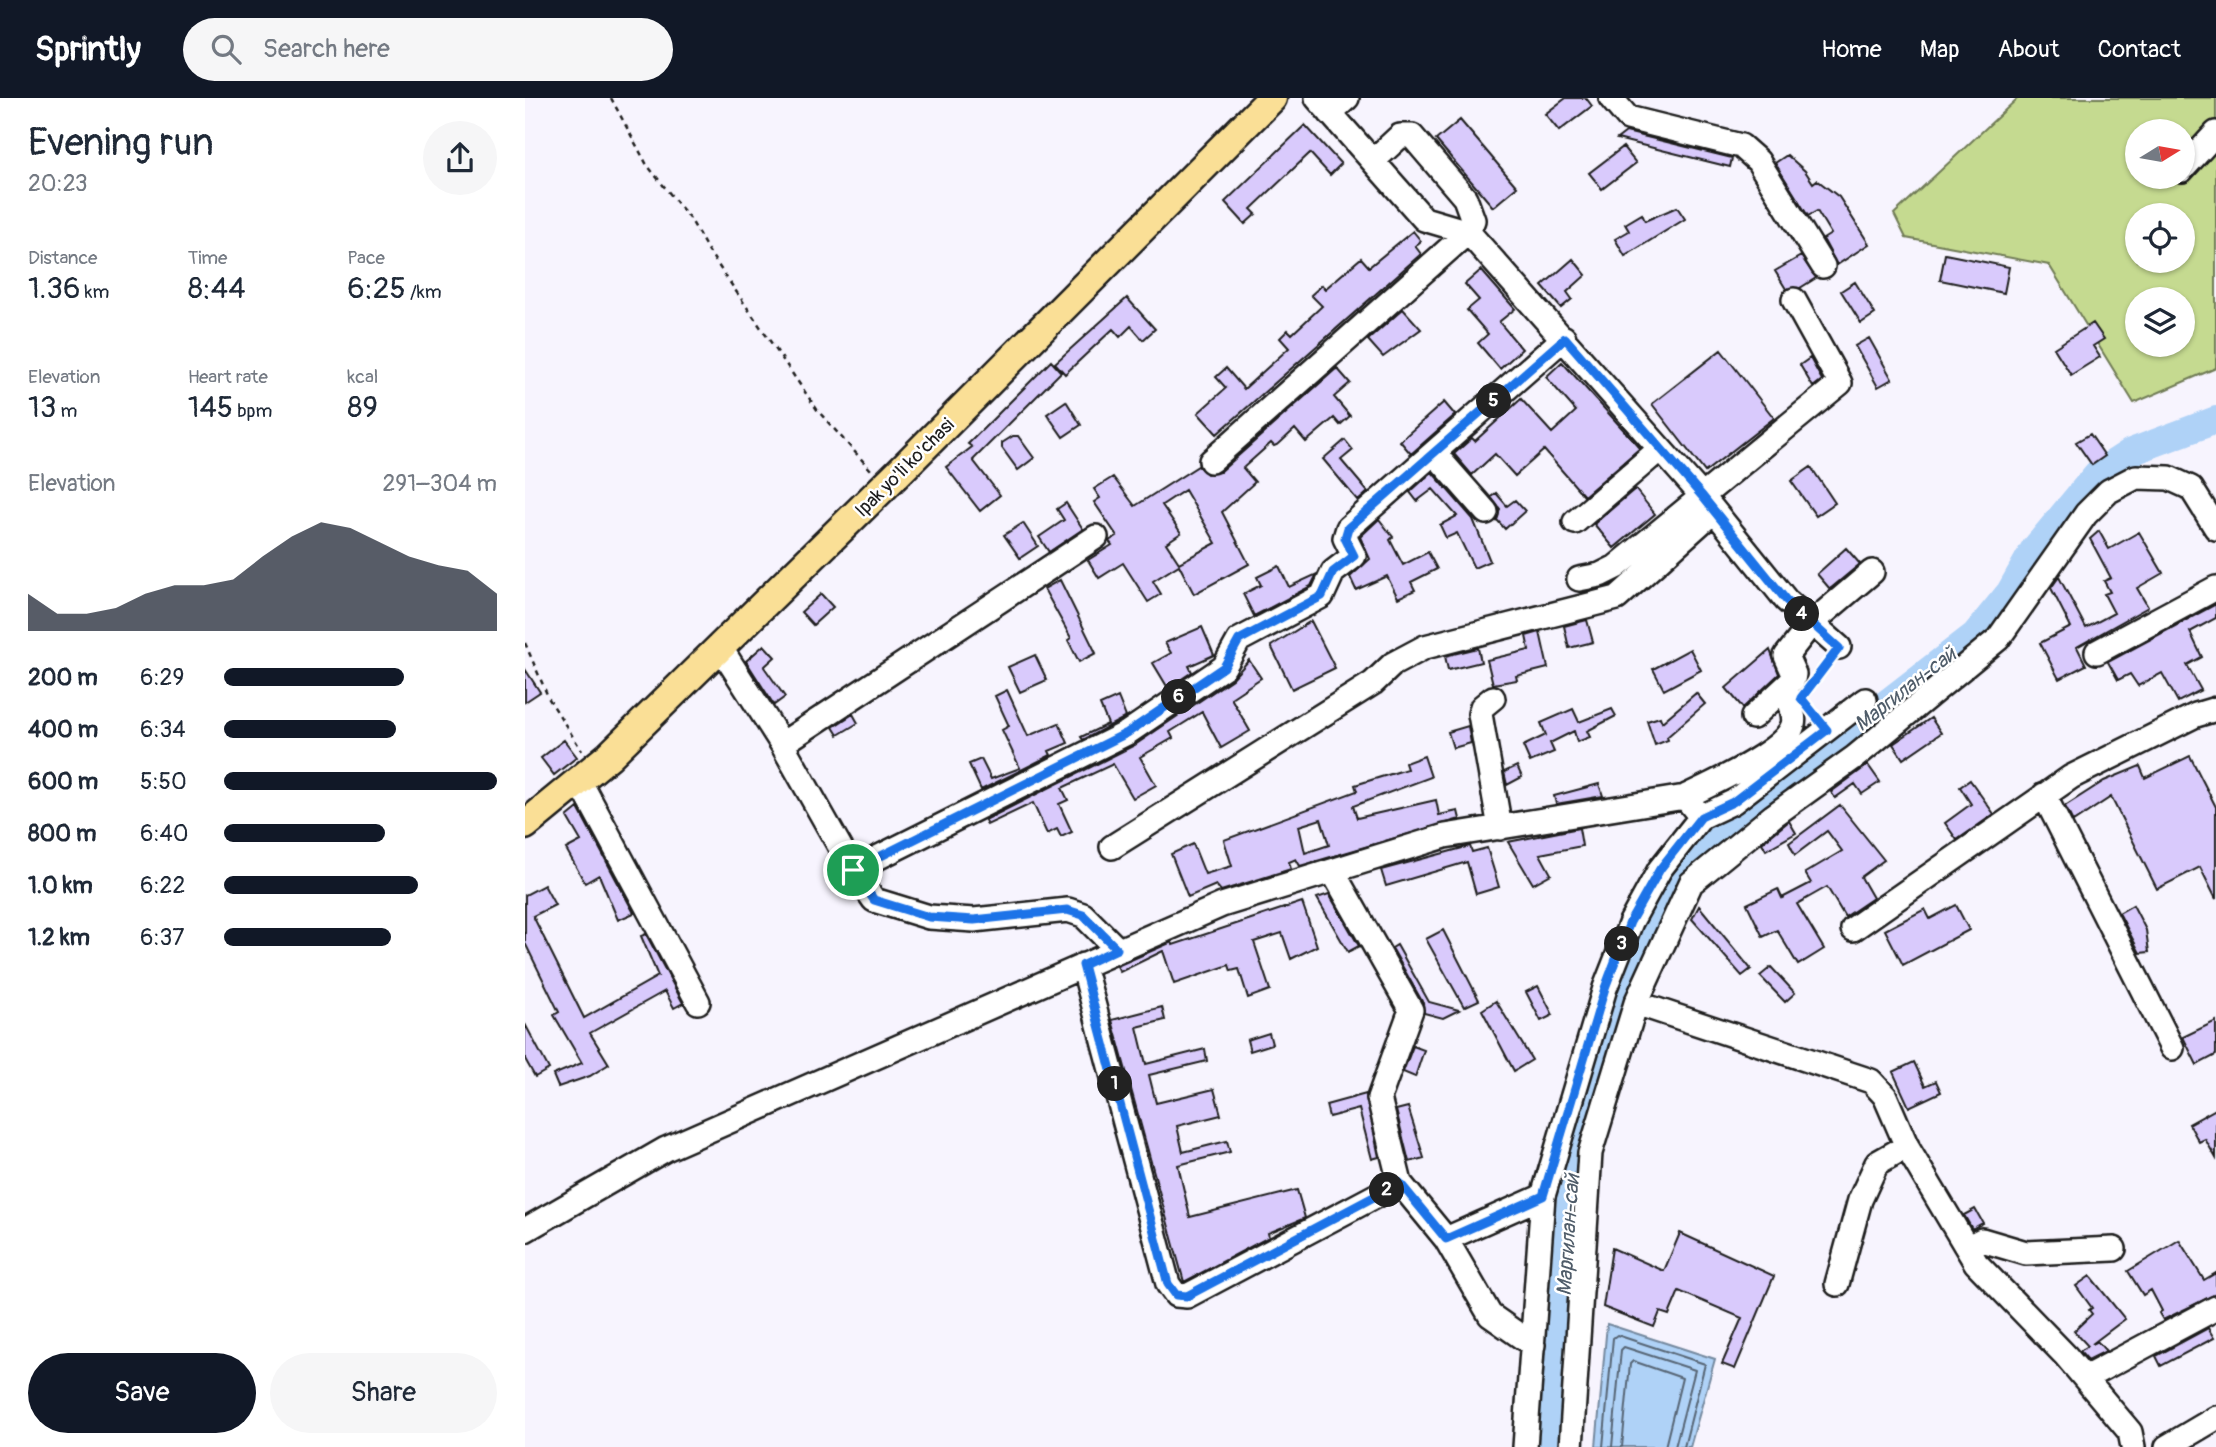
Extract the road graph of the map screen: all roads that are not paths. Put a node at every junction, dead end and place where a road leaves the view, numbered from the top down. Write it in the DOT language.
graph roads {
  1 [pos="1272,98"];
  2 [pos="1611,98"];
  3 [pos="1331,103"];
  4 [pos="2216,133"];
  5 [pos="2195,156"];
  6 [pos="1373,161"];
  7 [pos="1468,232"];
  8 [pos="1823,266"];
  9 [pos="1794,300"];
  10 [pos="1565,338"];
  11 [pos="1660,449"];
  12 [pos="1435,454"];
  13 [pos="1210,461"];
  14 [pos="1708,504"];
  15 [pos="1486,513"];
  16 [pos="1575,522"];
  17 [pos="2216,528"];
  18 [pos="1096,537"];
  19 [pos="1872,572"];
  20 [pos="1579,579"];
  21 [pos="2216,588"];
  22 [pos="1812,623"];
  23 [pos="720,647"];
  24 [pos="1839,648"];
  25 [pos="2097,652"];
  26 [pos="1786,687"];
  27 [pos="1493,698"];
  28 [pos="1865,700"];
  29 [pos="2216,709"];
  30 [pos="1753,717"];
  31 [pos="782,744"];
  32 [pos="586,774"];
  33 [pos="2044,795"];
  34 [pos="1685,797"];
  35 [pos="1701,817"];
  36 [pos="525,825"];
  37 [pos="1500,828"];
  38 [pos="1112,847"];
  39 [pos="853,870"];
  40 [pos="1333,872"];
  41 [pos="1853,929"];
  42 [pos="1117,949"];
  43 [pos="1083,965"];
  44 [pos="698,1002"];
  45 [pos="1636,1003"];
  46 [pos="2172,1048"];
  47 [pos="1907,1146"];
  48 [pos="1400,1183"];
  49 [pos="1543,1196"];
  50 [pos="525,1230"];
  51 [pos="1446,1239"];
  52 [pos="1967,1248"];
  53 [pos="2114,1249"];
  54 [pos="1837,1284"];
  55 [pos="2216,1308"];
  56 [pos="1533,1345"];
  57 [pos="2084,1378"];
  58 [pos="2216,1418"];
  59 [pos="1525,1447"];
  60 [pos="1571,1447"];
  61 [pos="2133,1447"];
  62 [pos="2167,1447"];
  1 -- 23 [label="main road, Ipak yo'li ko'chasi"];
  2 -- 8 [label="street"];
  3 -- 6 [label="street"];
  4 -- 5 [label="street"];
  6 -- 7 [label="street"];
  6 -- 7 [label="street"];
  7 -- 10 [label="street"];
  7 -- 13 [label="street"];
  9 -- 14 [label="street"];
  10 -- 11 [label="street"];
  10 -- 12 [label="street"];
  11 -- 14 [label="street"];
  11 -- 16 [label="street"];
  12 -- 15 [label="street"];
  12 -- 39 [label="street"];
  14 -- 20 [label="street"];
  14 -- 22 [label="street"];
  14 -- 38 [label="street"];
  17 -- 45 [label="street"];
  18 -- 31 [label="street"];
  19 -- 22 [label="street"];
  21 -- 25 [label="street"];
  22 -- 24 [label="street"];
  22 -- 26 [label="street"];
  23 -- 31 [label="street"];
  23 -- 32 [label="main road, Ipak yo'li ko'chasi"];
  26 -- 30 [label="street"];
  26 -- 34 [label="street"];
  27 -- 37 [label="street"];
  28 -- 35 [label="street"];
  29 -- 33 [label="street"];
  31 -- 39 [label="street"];
  32 -- 36 [label="main road, Ipak yo'li ko'chasi"];
  32 -- 44 [label="street"];
  33 -- 41 [label="street"];
  33 -- 46 [label="street"];
  34 -- 35 [label="street"];
  34 -- 37 [label="street"];
  35 -- 49 [label="street"];
  37 -- 40 [label="street"];
  39 -- 42 [label="street"];
  40 -- 42 [label="street"];
  40 -- 48 [label="street"];
  42 -- 43 [label="street"];
  43 -- 48 [label="street"];
  43 -- 50 [label="street"];
  45 -- 47 [label="street"];
  45 -- 60 [label="street"];
  47 -- 52 [label="street"];
  47 -- 54 [label="street"];
  48 -- 51 [label="street"];
  49 -- 51 [label="street"];
  49 -- 56 [label="street"];
  51 -- 56 [label="street"];
  52 -- 53 [label="street"];
  52 -- 57 [label="street"];
  55 -- 57 [label="street"];
  56 -- 59 [label="street"];
  57 -- 61 [label="street"];
  58 -- 62 [label="street"];
}
